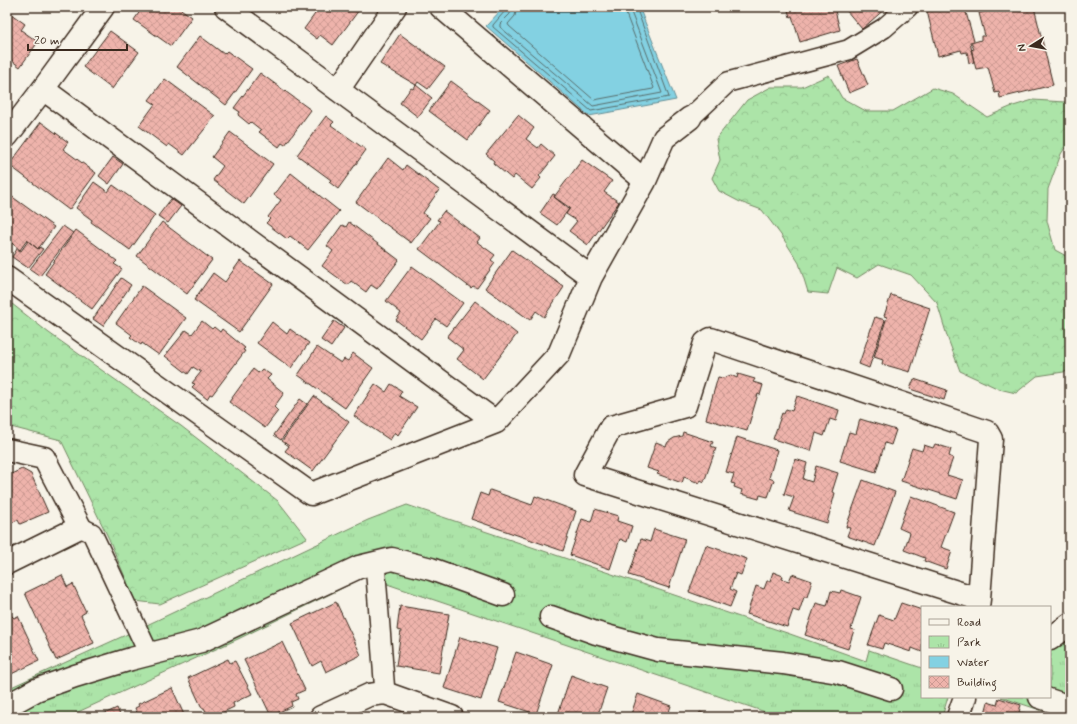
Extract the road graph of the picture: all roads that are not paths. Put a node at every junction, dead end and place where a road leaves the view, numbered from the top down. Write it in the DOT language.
graph roads {
  1 [pos="103,7"];
  2 [pos="226,7"];
  3 [pos="395,7"];
  4 [pos="441,7"];
  5 [pos="908,7"];
  6 [pos="44,89"];
  7 [pos="338,90"];
  8 [pos="690,118"];
  9 [pos="7,136"];
  10 [pos="645,180"];
  11 [pos="592,277"];
  12 [pos="7,278"];
  13 [pos="496,422"];
  14 [pos="7,450"];
  15 [pos="80,528"];
  16 [pos="7,563"];
  17 [pos="375,563"];
  18 [pos="503,595"];
  19 [pos="978,603"];
  20 [pos="551,617"];
  21 [pos="1070,624"];
  22 [pos="1051,638"];
  23 [pos="149,654"];
  24 [pos="891,689"];
  25 [pos="385,693"];
  26 [pos="1043,698"];
  27 [pos="7,706"];
  28 [pos="1070,707"];
  29 [pos="447,716"];
  30 [pos="321,717"];
  1 -- 6 [label="street"];
  2 -- 7 [label="street"];
  3 -- 7 [label="street"];
  4 -- 10 [label="street"];
  5 -- 8 [label="lane"];
  6 -- 9 [label="street"];
  6 -- 13 [label="street"];
  7 -- 11 [label="street"];
  8 -- 10 [label="street"];
  10 -- 11 [label="street"];
  11 -- 13 [label="street"];
  12 -- 13 [label="street"];
  14 -- 15 [label="street"];
  15 -- 16 [label="street"];
  15 -- 23 [label="lane"];
  17 -- 18 [label="street"];
  17 -- 23 [label="street"];
  17 -- 25 [label="lane"];
  19 -- 19 [label="street"];
  20 -- 24 [label="street"];
  21 -- 22 [label="street"];
  23 -- 27 [label="street"];
  25 -- 29 [label="street"];
  25 -- 30 [label="street"];
  26 -- 28 [label="street"];
}
